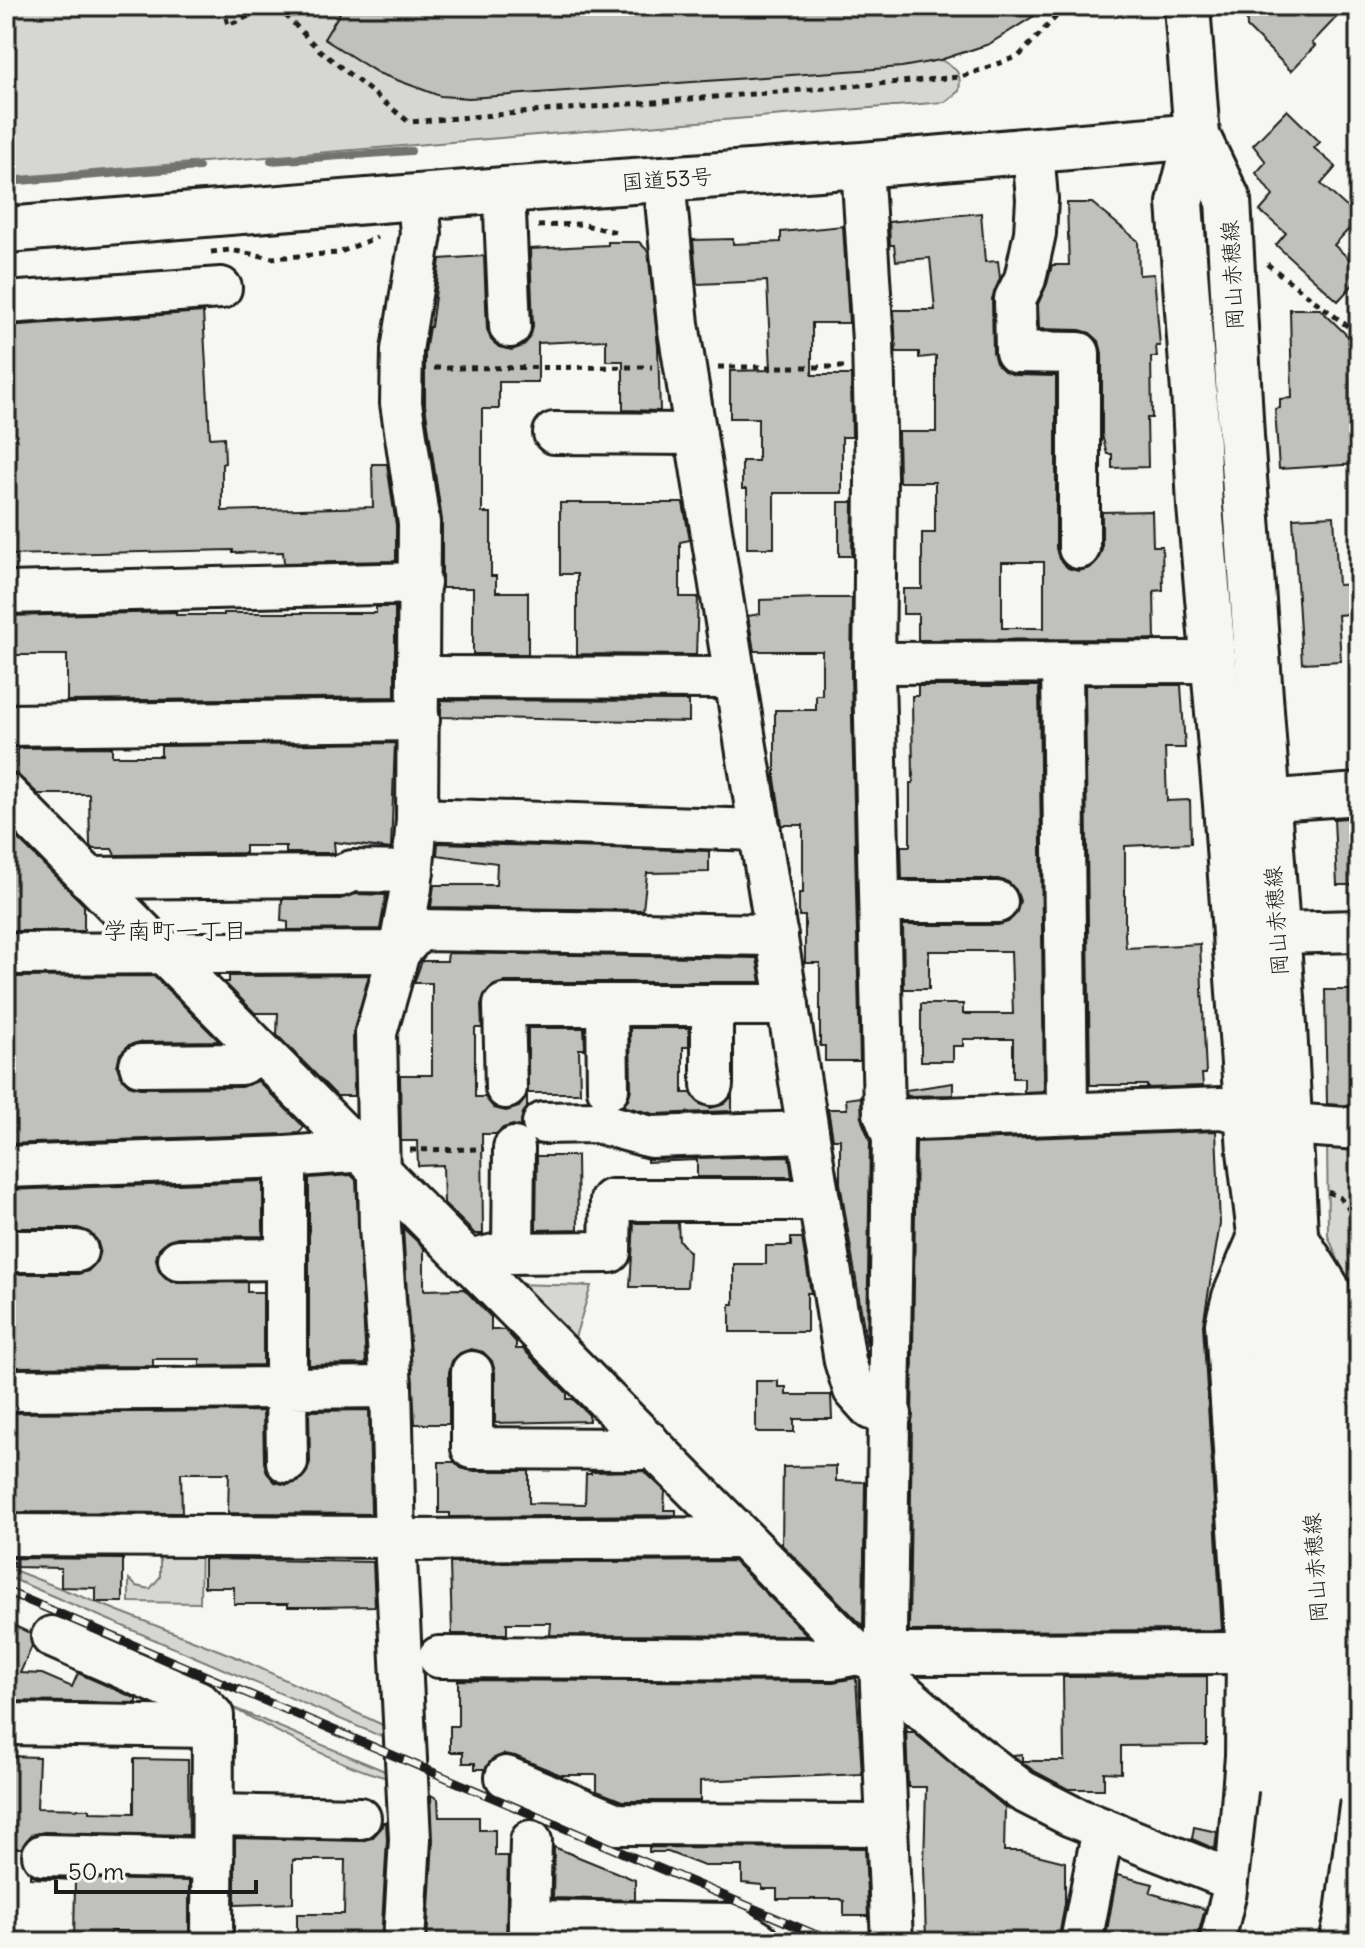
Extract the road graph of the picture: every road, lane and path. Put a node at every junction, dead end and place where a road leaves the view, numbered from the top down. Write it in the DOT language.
graph roads {
  1 [pos="223,6"];
  2 [pos="275,6"];
  3 [pos="1066,6"];
  4 [pos="1187,6"];
  5 [pos="1197,136"];
  6 [pos="1033,151"];
  7 [pos="862,165"];
  8 [pos="664,180"];
  9 [pos="505,209"];
  10 [pos="419,215"];
  11 [pos="6,230"];
  12 [pos="616,232"];
  13 [pos="203,252"];
  14 [pos="1231,263"];
  15 [pos="221,288"];
  16 [pos="6,303"];
  17 [pos="510,327"];
  18 [pos="1359,335"];
  19 [pos="685,367"];
  20 [pos="845,367"];
  21 [pos="402,368"];
  22 [pos="554,433"];
  23 [pos="696,434"];
  24 [pos="1079,548"];
  25 [pos="420,583"];
  26 [pos="6,593"];
  27 [pos="1062,662"];
  28 [pos="1214,662"];
  29 [pos="874,663"];
  30 [pos="419,677"];
  31 [pos="735,678"];
  32 [pos="419,720"];
  33 [pos="6,725"];
  34 [pos="6,794"];
  35 [pos="1359,794"];
  36 [pos="1247,802"];
  37 [pos="417,819"];
  38 [pos="760,830"];
  39 [pos="413,872"];
  40 [pos="88,878"];
  41 [pos="880,902"];
  42 [pos="997,902"];
  43 [pos="1359,931"];
  44 [pos="1277,933"];
  45 [pos="777,935"];
  46 [pos="399,952"];
  47 [pos="163,953"];
  48 [pos="6,954"];
  49 [pos="607,1005"];
  50 [pos="712,1005"];
  51 [pos="788,1005"];
  52 [pos="261,1053"];
  53 [pos="140,1065"];
  54 [pos="712,1085"];
  55 [pos="506,1088"];
  56 [pos="608,1089"];
  57 [pos="1067,1111"];
  58 [pos="1247,1113"];
  59 [pos="888,1120"];
  60 [pos="1289,1124"];
  61 [pos="1359,1129"];
  62 [pos="808,1132"];
  63 [pos="286,1157"];
  64 [pos="372,1158"];
  65 [pos="6,1167"];
  66 [pos="1318,1187"];
  67 [pos="819,1200"];
  68 [pos="1359,1220"];
  69 [pos="1277,1233"];
  70 [pos="6,1251"];
  71 [pos="77,1251"];
  72 [pos="513,1253"];
  73 [pos="286,1259"];
  74 [pos="179,1260"];
  75 [pos="470,1261"];
  76 [pos="472,1372"];
  77 [pos="391,1387"];
  78 [pos="286,1388"];
  79 [pos="6,1390"];
  80 [pos="891,1414"];
  81 [pos="648,1441"];
  82 [pos="287,1462"];
  83 [pos="6,1535"];
  84 [pos="400,1538"];
  85 [pos="743,1538"];
  86 [pos="52,1637"];
  87 [pos="1247,1653"];
  88 [pos="439,1657"];
  89 [pos="869,1658"];
  90 [pos="6,1724"];
  91 [pos="213,1727"];
  92 [pos="506,1777"];
  93 [pos="1328,1792"];
  94 [pos="213,1815"];
  95 [pos="360,1818"];
  96 [pos="888,1825"];
  97 [pos="1103,1829"];
  98 [pos="531,1841"];
  99 [pos="43,1855"];
  100 [pos="213,1859"];
  101 [pos="1354,1861"];
  102 [pos="1236,1880"];
  103 [pos="1345,1929"];
  104 [pos="529,1932"];
  105 [pos="212,1942"];
  106 [pos="404,1942"];
  107 [pos="759,1942"];
  108 [pos="892,1942"];
  109 [pos="1081,1942"];
  110 [pos="1220,1942"];
  111 [pos="1260,1942"];
  112 [pos="1294,1942"];
  1 -- 2 [label="path"];
  2 -- 3 [label="path"];
  4 -- 5 [label="main road"];
  5 -- 6 [label="main road, 国道53号"];
  5 -- 14 [label="main road, 岡山赤穂線"];
  5 -- 28 [label="main road, 岡山赤穂線"];
  6 -- 7 [label="main road, 国道53号"];
  6 -- 24 [label="street"];
  7 -- 8 [label="main road, 国道53号"];
  7 -- 29 [label="street"];
  8 -- 9 [label="main road, 国道53号"];
  8 -- 19 [label="street"];
  9 -- 10 [label="main road, 国道53号"];
  9 -- 12 [label="path"];
  9 -- 17 [label="street"];
  10 -- 11 [label="main road, 国道53号"];
  10 -- 13 [label="path"];
  10 -- 21 [label="street"];
  14 -- 18 [label="path"];
  14 -- 36 [label="main road, 岡山赤穂線"];
  15 -- 16 [label="street"];
  19 -- 20 [label="path"];
  19 -- 21 [label="path"];
  19 -- 23 [label="street"];
  21 -- 25 [label="street"];
  22 -- 23 [label="street"];
  23 -- 31 [label="street"];
  25 -- 26 [label="street"];
  25 -- 30 [label="street"];
  27 -- 28 [label="street"];
  27 -- 29 [label="street"];
  27 -- 57 [label="street"];
  28 -- 36 [label="main road, 岡山赤穂線"];
  29 -- 41 [label="street"];
  30 -- 31 [label="street"];
  30 -- 32 [label="street"];
  31 -- 38 [label="street"];
  32 -- 33 [label="street"];
  32 -- 37 [label="street"];
  34 -- 40 [label="street"];
  35 -- 36 [label="street"];
  36 -- 44 [label="main road, 岡山赤穂線"];
  36 -- 58 [label="main road, 岡山赤穂線"];
  37 -- 38 [label="street"];
  37 -- 39 [label="street"];
  38 -- 45 [label="street"];
  39 -- 40 [label="street"];
  39 -- 46 [label="street"];
  40 -- 47 [label="street"];
  41 -- 42 [label="street"];
  41 -- 59 [label="street"];
  43 -- 44 [label="street"];
  44 -- 60 [label="main road, 岡山赤穂線"];
  45 -- 46 [label="street"];
  45 -- 51 [label="street"];
  46 -- 47 [label="street"];
  46 -- 64 [label="street"];
  47 -- 48 [label="street"];
  47 -- 52 [label="street"];
  49 -- 50 [label="street"];
  49 -- 55 [label="street"];
  49 -- 56 [label="street"];
  50 -- 51 [label="street"];
  50 -- 54 [label="street"];
  51 -- 62 [label="street"];
  52 -- 53 [label="street"];
  52 -- 64 [label="street"];
  57 -- 58 [label="street"];
  57 -- 59 [label="street"];
  58 -- 60 [label="street"];
  58 -- 69 [label="main road, 岡山赤穂線"];
  59 -- 80 [label="street"];
  60 -- 61 [label="street"];
  60 -- 69 [label="main road, 岡山赤穂線"];
  62 -- 67 [label="street"];
  62 -- 72 [label="street"];
  63 -- 64 [label="street"];
  63 -- 65 [label="street"];
  63 -- 73 [label="street"];
  64 -- 75 [label="street"];
  64 -- 77 [label="street"];
  66 -- 68 [label="path"];
  67 -- 72 [label="street"];
  67 -- 80 [label="street"];
  69 -- 87 [label="street"];
  69 -- 93 [label="main road, 岡山赤穂線"];
  70 -- 71 [label="street"];
  72 -- 75 [label="street"];
  73 -- 74 [label="street"];
  73 -- 78 [label="street"];
  75 -- 81 [label="street"];
  76 -- 81 [label="street"];
  77 -- 78 [label="street"];
  77 -- 84 [label="street"];
  78 -- 79 [label="street"];
  78 -- 82 [label="street"];
  80 -- 89 [label="street"];
  81 -- 85 [label="street"];
  83 -- 84 [label="street"];
  84 -- 85 [label="street"];
  84 -- 106 [label="street"];
  85 -- 89 [label="street"];
  86 -- 91 [label="street"];
  87 -- 89 [label="street"];
  87 -- 102 [label="street"];
  88 -- 89 [label="street"];
  89 -- 96 [label="street"];
  89 -- 97 [label="street"];
  90 -- 91 [label="street"];
  91 -- 94 [label="street"];
  92 -- 96 [label="street"];
  93 -- 101 [label="street"];
  93 -- 111 [label="main road, 岡山赤穂線, bridge"];
  93 -- 112 [label="main road, 岡山赤穂線, bridge"];
  94 -- 95 [label="street"];
  94 -- 100 [label="street"];
  96 -- 108 [label="street"];
  97 -- 102 [label="street"];
  97 -- 109 [label="street"];
  98 -- 104 [label="street"];
  99 -- 100 [label="street"];
  100 -- 105 [label="street"];
  101 -- 103 [label="street"];
  102 -- 103 [label="street"];
  102 -- 110 [label="street"];
  104 -- 107 [label="street"];
}
